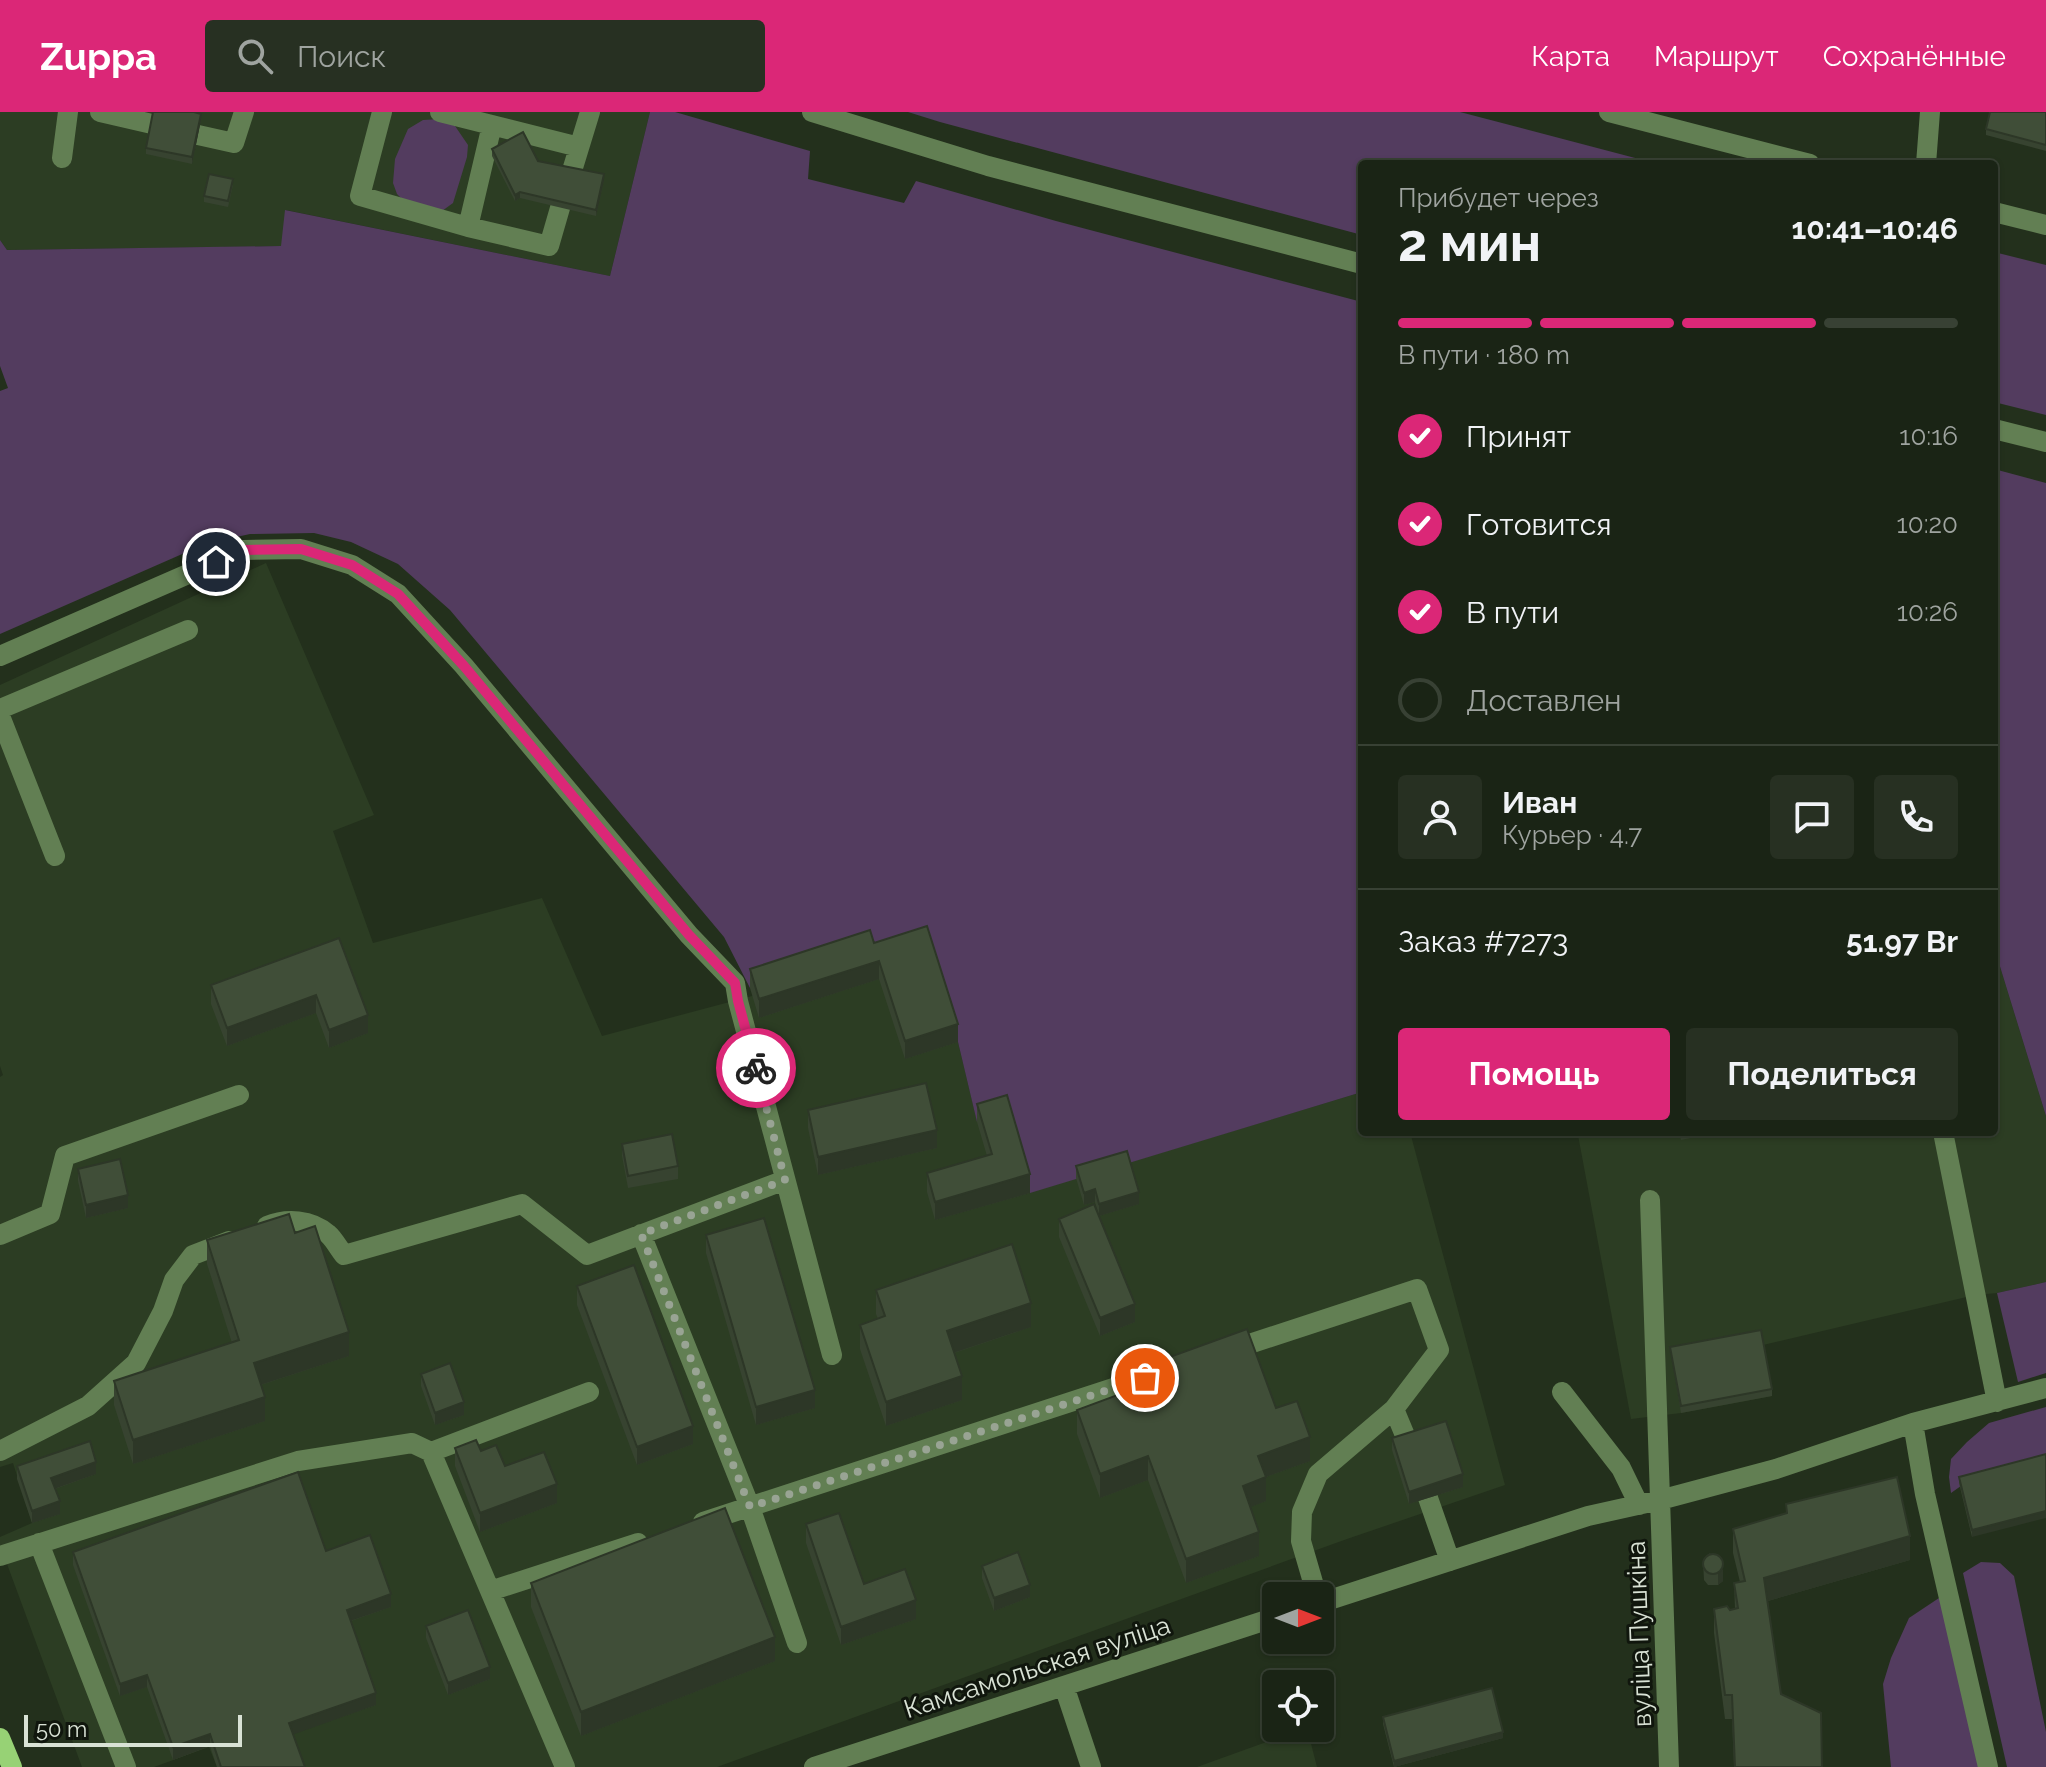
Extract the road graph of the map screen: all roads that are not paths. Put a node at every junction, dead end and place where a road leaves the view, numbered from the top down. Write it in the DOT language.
graph roads {
  1 [pos="68,112"];
  2 [pos="100,112"];
  3 [pos="244,112"];
  4 [pos="382,112"];
  5 [pos="440,112"];
  6 [pos="590,112"];
  7 [pos="812,112"];
  8 [pos="1609,112"];
  9 [pos="1930,112"];
  10 [pos="152,124"];
  11 [pos="492,125"];
  12 [pos="198,135"];
  13 [pos="579,147"];
  14 [pos="62,158"];
  15 [pos="1795,160"];
  16 [pos="1926,160"];
  17 [pos="571,174"];
  18 [pos="560,208"];
  19 [pos="1998,213"];
  20 [pos="2046,225"];
  21 [pos="468,227"];
  22 [pos="1358,263"];
  23 [pos="1998,430"];
  24 [pos="2046,442"];
  25 [pos="188,630"];
  26 [pos="0,656"];
  27 [pos="0,709"];
  28 [pos="0,716"];
  29 [pos="55,856"];
  30 [pos="239,1095"];
  31 [pos="1944,1136"];
  32 [pos="785,1180"];
  33 [pos="1650,1200"];
  34 [pos="641,1234"];
  35 [pos="0,1235"];
  36 [pos="832,1355"];
  37 [pos="1205,1358"];
  38 [pos="1160,1373"];
  39 [pos="2046,1388"];
  40 [pos="589,1392"];
  41 [pos="1562,1392"];
  42 [pos="1997,1402"];
  43 [pos="1394,1409"];
  44 [pos="1913,1423"];
  45 [pos="1409,1445"];
  46 [pos="0,1451"];
  47 [pos="431,1452"];
  48 [pos="1428,1498"];
  49 [pos="1660,1500"];
  50 [pos="1639,1505"];
  51 [pos="750,1507"];
  52 [pos="39,1543"];
  53 [pos="0,1556"];
  54 [pos="1450,1561"];
  55 [pos="1313,1582"];
  56 [pos="490,1591"];
  57 [pos="1334,1598"];
  58 [pos="1262,1622"];
  59 [pos="797,1643"];
  60 [pos="1064,1686"];
  61 [pos="0,1738"];
  62 [pos="12,1767"];
  63 [pos="126,1767"];
  64 [pos="565,1767"];
  65 [pos="814,1767"];
  66 [pos="1091,1767"];
  67 [pos="1669,1767"];
  68 [pos="1988,1767"];
  1 -- 14 [label="street"];
  2 -- 10 [label="street"];
  3 -- 12 [label="street"];
  4 -- 21 [label="street"];
  5 -- 11 [label="street"];
  6 -- 13 [label="street"];
  7 -- 22 [label="street"];
  8 -- 15 [label="street"];
  9 -- 16 [label="street"];
  11 -- 13 [label="street"];
  11 -- 21 [label="street"];
  13 -- 17 [label="street"];
  18 -- 21 [label="street"];
  19 -- 20 [label="street"];
  23 -- 24 [label="street"];
  25 -- 27 [label="street"];
  26 -- 32 [label="street"];
  28 -- 29 [label="street"];
  30 -- 35 [label="street"];
  31 -- 42 [label="street"];
  32 -- 34 [label="street"];
  32 -- 36 [label="street"];
  33 -- 49 [label="street, вуліца Пушкіна"];
  34 -- 46 [label="street"];
  34 -- 51 [label="street"];
  37 -- 43 [label="street"];
  38 -- 51 [label="street"];
  39 -- 42 [label="street"];
  40 -- 47 [label="street"];
  41 -- 50 [label="street"];
  42 -- 44 [label="street"];
  43 -- 45 [label="street"];
  43 -- 55 [label="street"];
  44 -- 49 [label="street"];
  44 -- 68 [label="street"];
  47 -- 52 [label="street"];
  47 -- 56 [label="street"];
  48 -- 54 [label="street"];
  49 -- 50 [label="street"];
  49 -- 67 [label="street, вуліца Пушкіна"];
  50 -- 54 [label="street"];
  51 -- 56 [label="street"];
  51 -- 59 [label="street"];
  52 -- 53 [label="street"];
  52 -- 63 [label="street"];
  54 -- 57 [label="street"];
  56 -- 64 [label="street"];
  58 -- 60 [label="street, Камсамольская вуліца"];
  60 -- 65 [label="street, Камсамольская вуліца"];
  60 -- 66 [label="street"];
  61 -- 62 [label="main road"];
}
